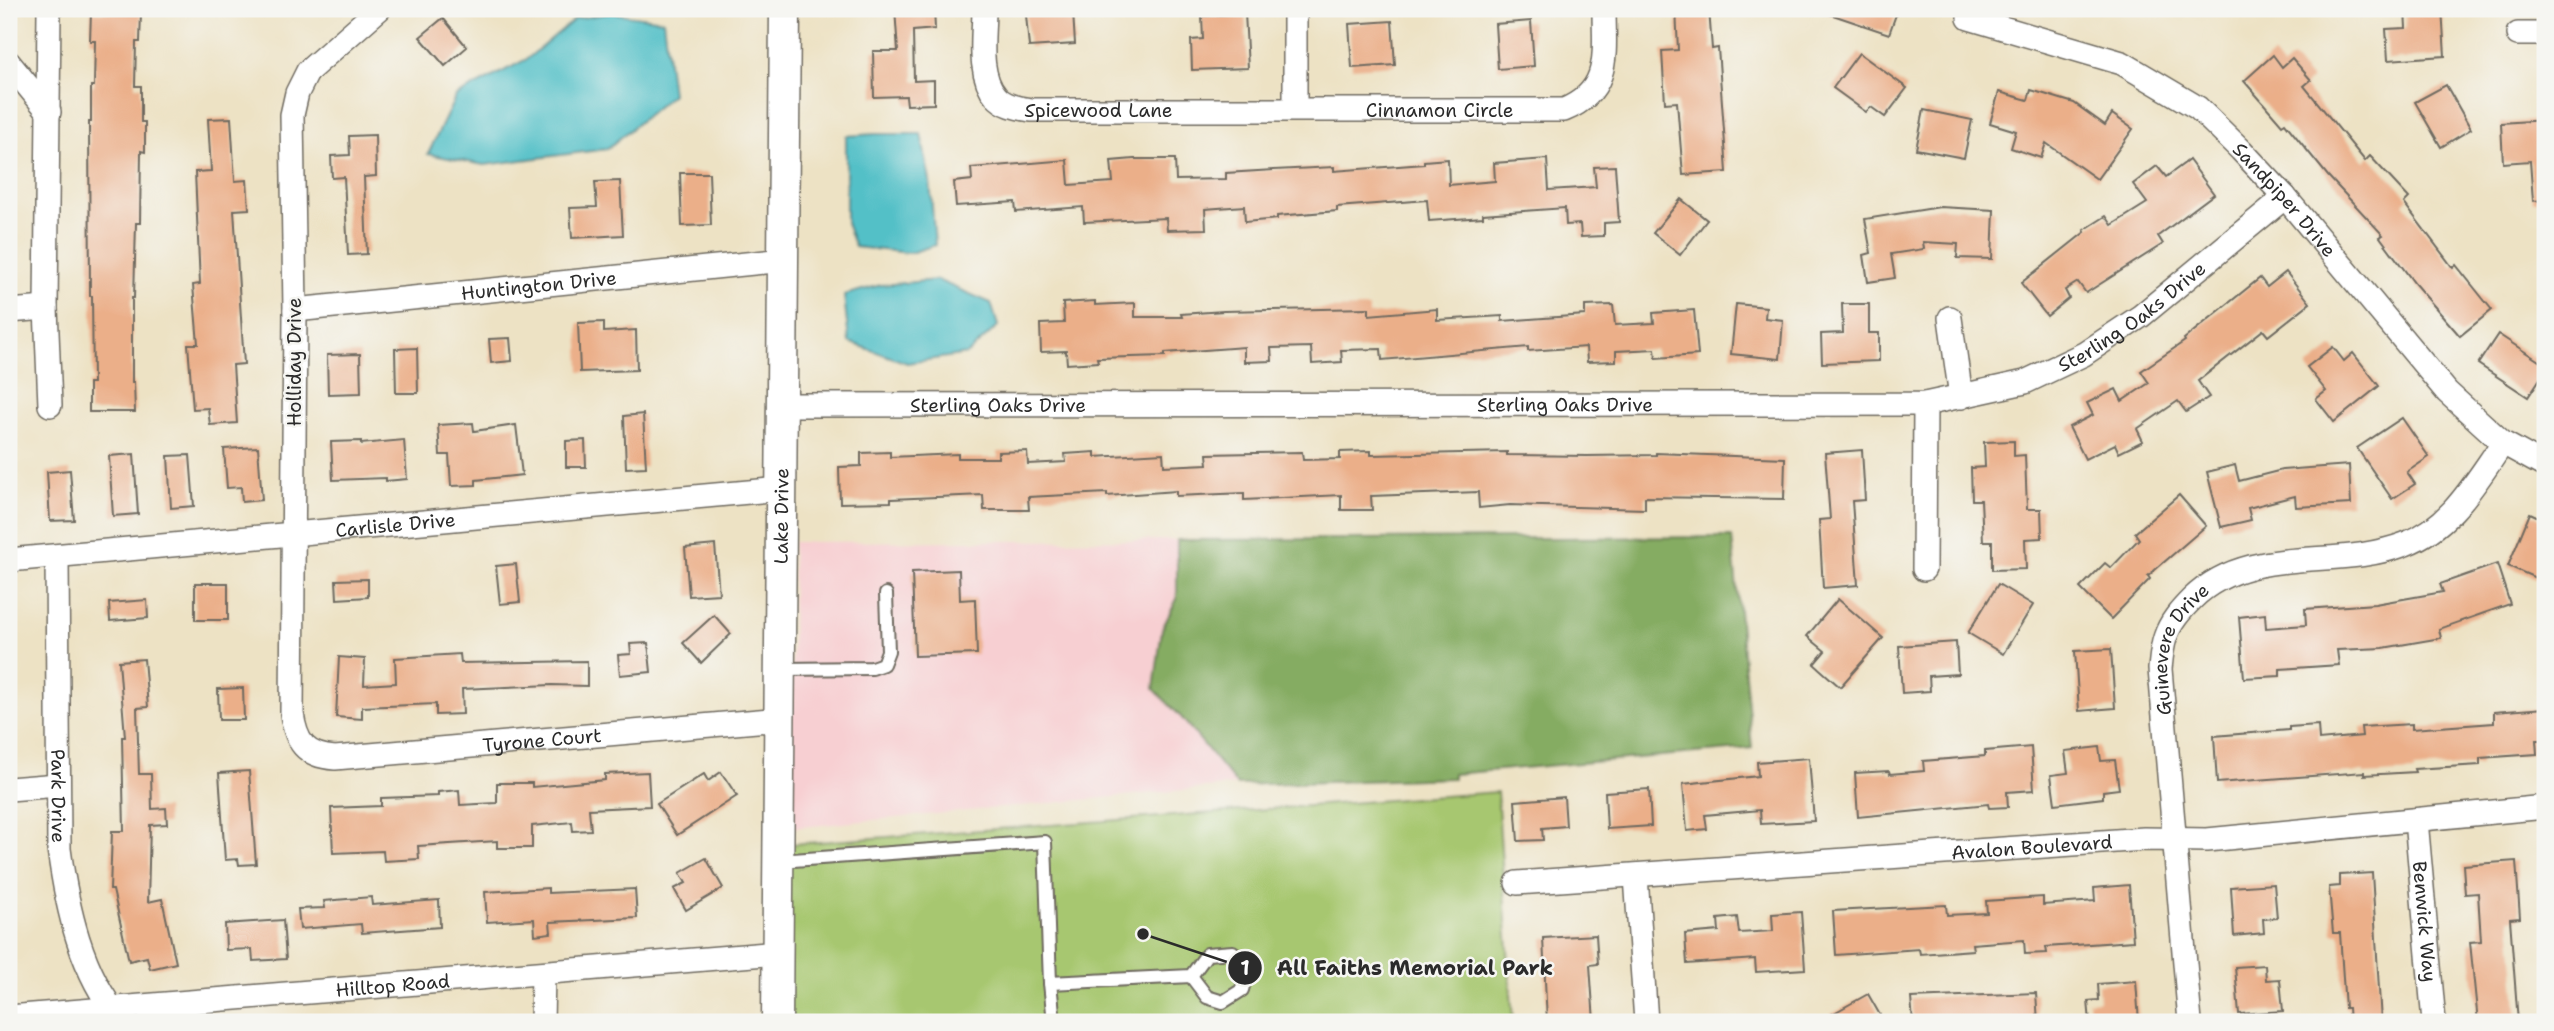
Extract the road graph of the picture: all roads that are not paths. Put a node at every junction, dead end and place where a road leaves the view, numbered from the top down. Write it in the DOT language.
graph roads {
  1 [pos="49,9"];
  2 [pos="379,9"];
  3 [pos="785,9"];
  4 [pos="984,9"];
  5 [pos="1295,9"];
  6 [pos="1604,9"];
  7 [pos="1969,18"];
  8 [pos="2518,34"];
  9 [pos="2545,34"];
  10 [pos="9,62"];
  11 [pos="1295,109"];
  12 [pos="49,112"];
  13 [pos="2285,197"];
  14 [pos="784,260"];
  15 [pos="46,309"];
  16 [pos="295,310"];
  17 [pos="9,311"];
  18 [pos="1950,318"];
  19 [pos="1961,397"];
  20 [pos="1925,404"];
  21 [pos="50,405"];
  22 [pos="783,405"];
  23 [pos="2502,443"];
  24 [pos="2545,466"];
  25 [pos="781,488"];
  26 [pos="292,535"];
  27 [pos="57,556"];
  28 [pos="9,560"];
  29 [pos="1924,569"];
  30 [pos="886,594"];
  31 [pos="781,669"];
  32 [pos="780,719"];
  33 [pos="305,748"];
  34 [pos="58,785"];
  35 [pos="9,789"];
  36 [pos="2545,807"];
  37 [pos="2416,820"];
  38 [pos="2174,839"];
  39 [pos="779,861"];
  40 [pos="1636,876"];
  41 [pos="1517,883"];
  42 [pos="778,953"];
  43 [pos="543,974"];
  44 [pos="1191,976"];
  45 [pos="1051,983"];
  46 [pos="117,1015"];
  47 [pos="9,1017"];
  48 [pos="542,1022"];
  49 [pos="777,1022"];
  50 [pos="1054,1022"];
  51 [pos="1646,1022"];
  52 [pos="2190,1022"];
  53 [pos="2434,1022"];
  1 -- 12 [label="street"];
  2 -- 16 [label="street, Holliday Drive"];
  3 -- 14 [label="street, Lake Drive"];
  4 -- 11 [label="street, Spicewood Lane"];
  5 -- 11 [label="street"];
  6 -- 11 [label="street, Cinnamon Circle"];
  7 -- 13 [label="street, Sandpiper Drive"];
  8 -- 9 [label="street"];
  10 -- 12 [label="street"];
  12 -- 15 [label="street"];
  13 -- 19 [label="street, Sterling Oaks Drive"];
  13 -- 23 [label="street, Sandpiper Drive"];
  14 -- 16 [label="street, Huntington Drive"];
  14 -- 22 [label="street, Lake Drive"];
  15 -- 17 [label="street"];
  15 -- 21 [label="street"];
  16 -- 26 [label="street, Holliday Drive"];
  18 -- 19 [label="street"];
  19 -- 20 [label="street, Sterling Oaks Drive"];
  20 -- 22 [label="street, Sterling Oaks Drive"];
  20 -- 29 [label="street"];
  22 -- 25 [label="street, Lake Drive"];
  23 -- 24 [label="street, Sandpiper Drive"];
  23 -- 38 [label="street, Guinevere Drive"];
  25 -- 26 [label="street, Carlisle Drive"];
  25 -- 31 [label="street, Lake Drive"];
  26 -- 27 [label="street, Carlisle Drive"];
  26 -- 33 [label="street, Holliday Drive"];
  27 -- 28 [label="street, Carlisle Drive"];
  27 -- 34 [label="street, Park Drive"];
  30 -- 31 [label="lane"];
  31 -- 32 [label="street, Lake Drive"];
  32 -- 33 [label="street, Tyrone Court"];
  32 -- 39 [label="street, Lake Drive"];
  34 -- 35 [label="street"];
  34 -- 46 [label="street, Park Drive"];
  36 -- 37 [label="street, Avalon Boulevard"];
  37 -- 38 [label="street, Avalon Boulevard"];
  37 -- 53 [label="street, Benwick Way"];
  38 -- 40 [label="street, Avalon Boulevard"];
  38 -- 52 [label="street, Guinevere Drive"];
  39 -- 42 [label="street, Lake Drive"];
  39 -- 45 [label="lane"];
  40 -- 41 [label="street, Avalon Boulevard"];
  40 -- 51 [label="street"];
  42 -- 43 [label="street, Hilltop Road"];
  42 -- 49 [label="street, Lake Drive"];
  43 -- 46 [label="street, Hilltop Road"];
  43 -- 48 [label="street"];
  44 -- 44 [label="lane"];
  44 -- 45 [label="lane"];
  45 -- 50 [label="lane"];
  46 -- 47 [label="street, Hilltop Road"];
}
